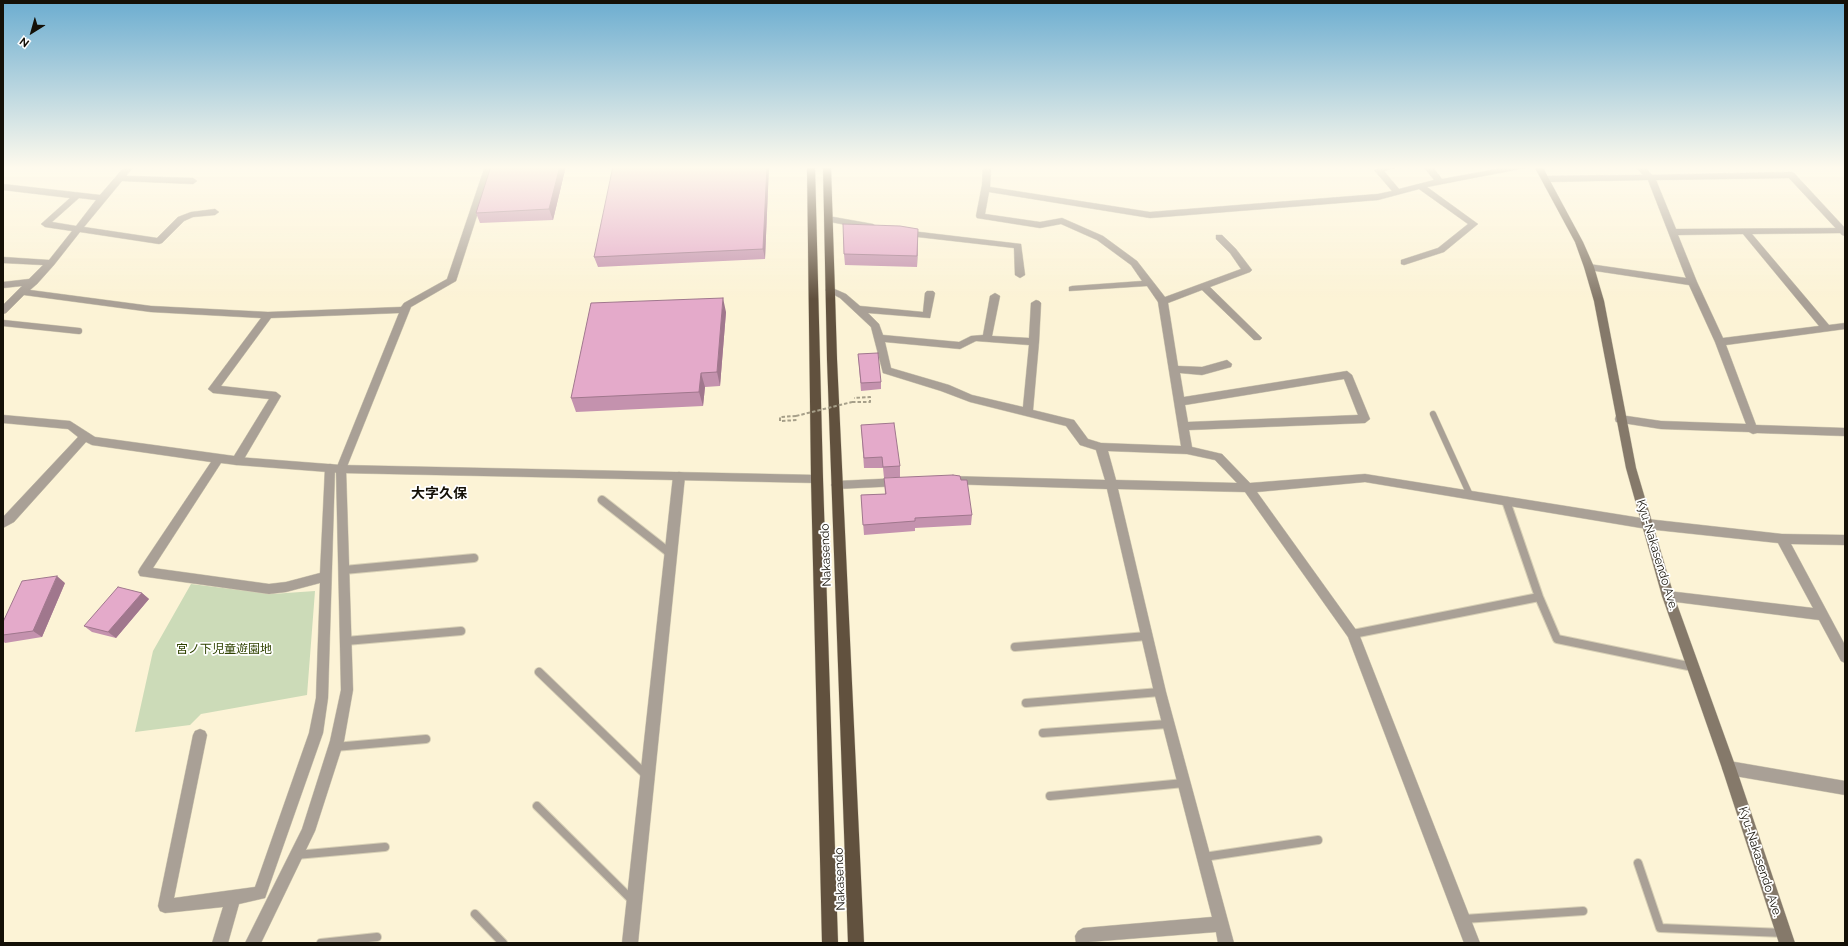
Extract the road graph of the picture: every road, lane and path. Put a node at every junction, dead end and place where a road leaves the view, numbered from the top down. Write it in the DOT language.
graph roads {
  1 [pos="60,210"];
  2 [pos="93,210"];
  3 [pos="474,210"];
  4 [pos="812,210"];
  5 [pos="828,210"];
  6 [pos="981,210"];
  7 [pos="1114,210"];
  8 [pos="1220,210"];
  9 [pos="1454,210"];
  10 [pos="1562,210"];
  11 [pos="1664,210"];
  12 [pos="1824,210"];
  13 [pos="215,212"];
  14 [pos="828,219"];
  15 [pos="78,229"];
  16 [pos="882,229"];
  17 [pos="1745,231"];
  18 [pos="1843,231"];
  19 [pos="897,232"];
  20 [pos="1673,232"];
  21 [pos="1219,237"];
  22 [pos="3,260"];
  23 [pos="1404,262"];
  24 [pos="51,263"];
  25 [pos="1589,267"];
  26 [pos="1020,275"];
  27 [pos="34,282"];
  28 [pos="1692,282"];
  29 [pos="1150,283"];
  30 [pos="3,285"];
  31 [pos="1204,286"];
  32 [pos="1072,288"];
  33 [pos="830,290"];
  34 [pos="22,292"];
  35 [pos="930,293"];
  36 [pos="995,296"];
  37 [pos="1163,301"];
  38 [pos="1036,303"];
  39 [pos="858,309"];
  40 [pos="405,310"];
  41 [pos="3,311"];
  42 [pos="268,315"];
  43 [pos="3,323"];
  44 [pos="1845,326"];
  45 [pos="1826,328"];
  46 [pos="79,331"];
  47 [pos="879,338"];
  48 [pos="1257,338"];
  49 [pos="987,339"];
  50 [pos="1034,342"];
  51 [pos="1720,342"];
  52 [pos="1227,364"];
  53 [pos="1174,369"];
  54 [pos="854,398"];
  55 [pos="1179,402"];
  56 [pos="1028,413"];
  57 [pos="1433,414"];
  58 [pos="1620,418"];
  59 [pos="3,419"];
  60 [pos="798,420"];
  61 [pos="1183,426"];
  62 [pos="1753,430"];
  63 [pos="1845,432"];
  64 [pos="85,436"];
  65 [pos="1101,447"];
  66 [pos="1186,450"];
  67 [pos="218,459"];
  68 [pos="237,461"];
  69 [pos="336,469"];
  70 [pos="679,476"];
  71 [pos="817,479"];
  72 [pos="934,481"];
  73 [pos="912,482"];
  74 [pos="837,485"];
  75 [pos="1112,485"];
  76 [pos="1248,488"];
  77 [pos="1470,495"];
  78 [pos="602,500"];
  79 [pos="1506,501"];
  80 [pos="3,523"];
  81 [pos="1646,524"];
  82 [pos="1782,538"];
  83 [pos="1845,540"];
  84 [pos="671,554"];
  85 [pos="474,558"];
  86 [pos="344,570"];
  87 [pos="327,576"];
  88 [pos="1668,596"];
  89 [pos="1539,597"];
  90 [pos="1824,615"];
  91 [pos="461,631"];
  92 [pos="1353,634"];
  93 [pos="1147,636"];
  94 [pos="346,641"];
  95 [pos="1014,647"];
  96 [pos="1845,657"];
  97 [pos="1693,667"];
  98 [pos="540,672"];
  99 [pos="1160,692"];
  100 [pos="1026,703"];
  101 [pos="1168,724"];
  102 [pos="1043,733"];
  103 [pos="200,735"];
  104 [pos="426,739"];
  105 [pos="335,747"];
  106 [pos="1729,768"];
  107 [pos="648,777"];
  108 [pos="1184,783"];
  109 [pos="1845,788"];
  110 [pos="1050,796"];
  111 [pos="537,806"];
  112 [pos="1318,840"];
  113 [pos="385,847"];
  114 [pos="296,855"];
  115 [pos="1204,857"];
  116 [pos="1638,863"];
  117 [pos="260,893"];
  118 [pos="233,898"];
  119 [pos="635,902"];
  120 [pos="270,907"];
  121 [pos="1583,911"];
  122 [pos="475,914"];
  123 [pos="1464,919"];
  124 [pos="1221,924"];
  125 [pos="378,937"];
  126 [pos="1785,938"];
  127 [pos="220,943"];
  128 [pos="253,943"];
  129 [pos="321,943"];
  130 [pos="503,943"];
  131 [pos="630,943"];
  132 [pos="830,943"];
  133 [pos="856,943"];
  134 [pos="1084,943"];
  135 [pos="1226,943"];
  136 [pos="1472,943"];
  1 -- 15 [label="street"];
  2 -- 15 [label="street"];
  3 -- 40 [label="street"];
  4 -- 71 [label="highway, Nakasendo"];
  5 -- 14 [label="highway, Nakasendo"];
  6 -- 29 [label="street"];
  7 -- 8 [label="street"];
  9 -- 23 [label="street"];
  10 -- 25 [label="main road, Kyu-Nakasendo Ave."];
  11 -- 20 [label="street"];
  12 -- 18 [label="street"];
  13 -- 15 [label="street"];
  14 -- 16 [label="street"];
  14 -- 33 [label="highway, Nakasendo"];
  15 -- 24 [label="street"];
  17 -- 18 [label="street"];
  17 -- 20 [label="street"];
  17 -- 45 [label="street"];
  19 -- 26 [label="street"];
  20 -- 28 [label="street"];
  21 -- 31 [label="street"];
  22 -- 24 [label="street"];
  24 -- 27 [label="street"];
  25 -- 28 [label="street"];
  25 -- 58 [label="main road, Kyu-Nakasendo Ave."];
  27 -- 30 [label="street"];
  27 -- 34 [label="street"];
  28 -- 51 [label="street"];
  29 -- 32 [label="street"];
  29 -- 37 [label="street"];
  31 -- 37 [label="street"];
  31 -- 48 [label="street"];
  33 -- 39 [label="street"];
  33 -- 74 [label="highway, Nakasendo"];
  34 -- 41 [label="street"];
  34 -- 42 [label="street"];
  35 -- 39 [label="street"];
  36 -- 49 [label="street"];
  37 -- 53 [label="street"];
  38 -- 50 [label="street"];
  39 -- 47 [label="street"];
  40 -- 42 [label="street"];
  40 -- 69 [label="street"];
  42 -- 68 [label="street"];
  43 -- 46 [label="lane"];
  44 -- 45 [label="street"];
  45 -- 51 [label="street"];
  47 -- 49 [label="street"];
  47 -- 56 [label="street"];
  49 -- 50 [label="street"];
  50 -- 56 [label="street"];
  51 -- 62 [label="street"];
  52 -- 53 [label="street"];
  53 -- 55 [label="street"];
  54 -- 60 [label="path, bridge"];
  55 -- 61 [label="street"];
  55 -- 61 [label="street"];
  56 -- 65 [label="street"];
  57 -- 77 [label="lane"];
  58 -- 62 [label="street"];
  58 -- 81 [label="main road, Kyu-Nakasendo Ave."];
  59 -- 64 [label="street"];
  61 -- 66 [label="street"];
  62 -- 63 [label="street"];
  64 -- 67 [label="street"];
  64 -- 80 [label="street"];
  65 -- 66 [label="street"];
  65 -- 75 [label="street"];
  66 -- 76 [label="street"];
  67 -- 68 [label="street"];
  67 -- 87 [label="street"];
  68 -- 69 [label="street"];
  69 -- 70 [label="street"];
  69 -- 86 [label="street"];
  69 -- 87 [label="street"];
  70 -- 71 [label="street"];
  70 -- 84 [label="street"];
  71 -- 132 [label="highway, Nakasendo"];
  72 -- 75 [label="street"];
  73 -- 74 [label="street"];
  74 -- 133 [label="highway, Nakasendo"];
  75 -- 76 [label="street"];
  75 -- 93 [label="street"];
  76 -- 77 [label="street"];
  76 -- 92 [label="street"];
  77 -- 79 [label="street"];
  78 -- 84 [label="lane"];
  79 -- 81 [label="street"];
  79 -- 89 [label="lane"];
  81 -- 82 [label="street"];
  81 -- 88 [label="main road, Kyu-Nakasendo Ave."];
  82 -- 83 [label="street"];
  82 -- 90 [label="street"];
  84 -- 107 [label="street"];
  85 -- 86 [label="lane"];
  86 -- 94 [label="street"];
  87 -- 117 [label="street"];
  88 -- 90 [label="street"];
  88 -- 97 [label="main road, Kyu-Nakasendo Ave."];
  89 -- 92 [label="lane"];
  89 -- 97 [label="lane"];
  90 -- 96 [label="street"];
  91 -- 94 [label="lane"];
  92 -- 123 [label="street"];
  93 -- 95 [label="lane"];
  93 -- 99 [label="street"];
  94 -- 105 [label="street"];
  97 -- 106 [label="main road, Kyu-Nakasendo Ave."];
  98 -- 107 [label="lane"];
  99 -- 100 [label="lane"];
  99 -- 101 [label="street"];
  101 -- 102 [label="lane"];
  101 -- 108 [label="street"];
  103 -- 118 [label="street"];
  104 -- 105 [label="lane"];
  105 -- 114 [label="street"];
  106 -- 109 [label="street"];
  106 -- 126 [label="main road, Kyu-Nakasendo Ave."];
  107 -- 119 [label="street"];
  108 -- 110 [label="lane"];
  108 -- 115 [label="street"];
  111 -- 119 [label="lane"];
  112 -- 115 [label="lane"];
  113 -- 114 [label="lane"];
  114 -- 120 [label="street"];
  115 -- 124 [label="street"];
  116 -- 126 [label="lane"];
  117 -- 118 [label="street"];
  117 -- 120 [label="street"];
  118 -- 127 [label="street"];
  119 -- 131 [label="street"];
  120 -- 128 [label="street"];
  121 -- 123 [label="lane"];
  122 -- 130 [label="lane"];
  123 -- 136 [label="street"];
  124 -- 134 [label="street"];
  124 -- 135 [label="street"];
  125 -- 129 [label="lane"];
}
